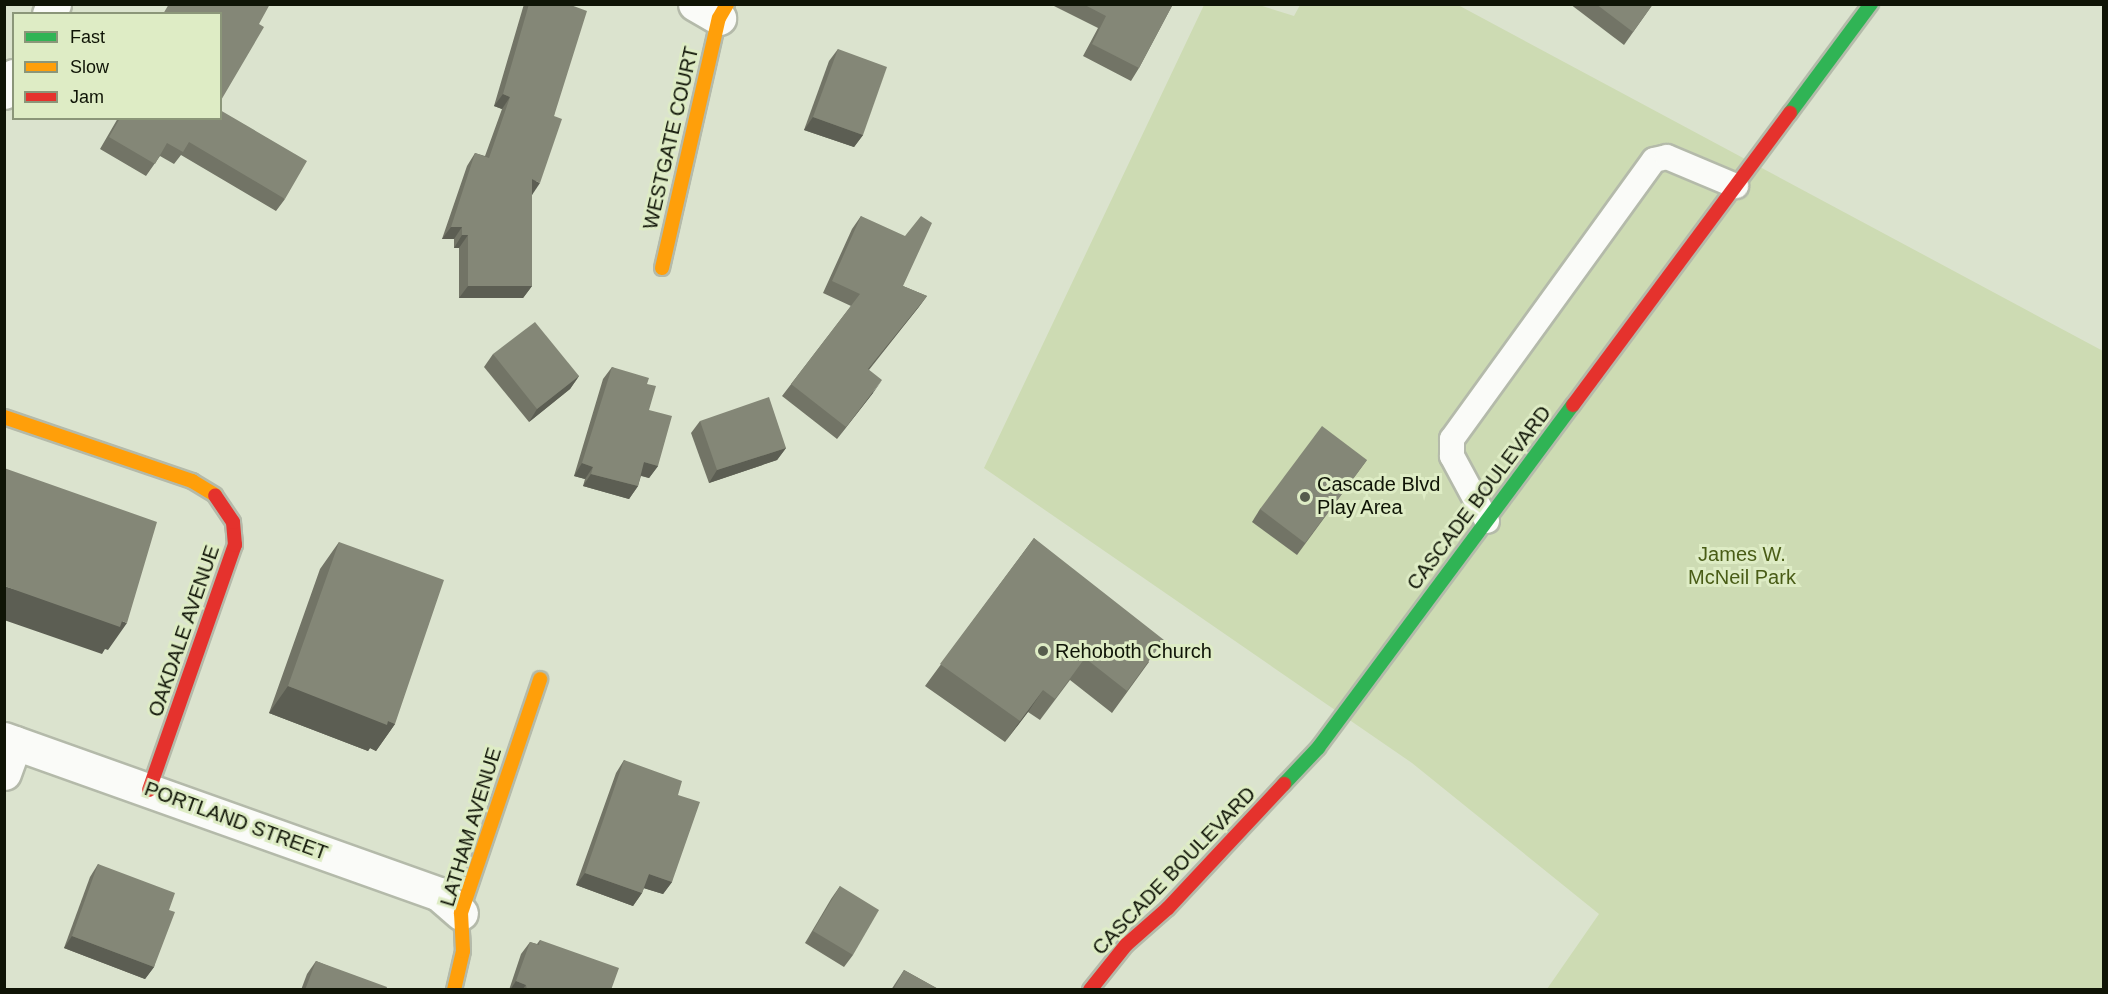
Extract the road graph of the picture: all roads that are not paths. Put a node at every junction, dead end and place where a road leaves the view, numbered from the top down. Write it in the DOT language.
graph roads {
  1 [pos="1871,4"];
  2 [pos="714,9"];
  3 [pos="12,79"];
  4 [pos="4,92"];
  5 [pos="1736,186"];
  6 [pos="662,268"];
  7 [pos="4,417"];
  8 [pos="1487,521"];
  9 [pos="540,679"];
  10 [pos="10,741"];
  11 [pos="4,773"];
  12 [pos="149,790"];
  13 [pos="460,913"];
  14 [pos="454,990"];
  15 [pos="1090,990"];
  1 -- 5 [label="street, CASCADE BOULEVARD"];
  2 -- 6 [label="street, WESTGATE COURT"];
  3 -- 4 [label="street"];
  5 -- 8 [label="street, CASCADE BOULEVARD"];
  5 -- 8 [label="lane"];
  7 -- 12 [label="street, OAKDALE AVENUE"];
  8 -- 15 [label="street, CASCADE BOULEVARD"];
  9 -- 13 [label="street, LATHAM AVENUE"];
  10 -- 11 [label="street"];
  10 -- 12 [label="street, PORTLAND STREET"];
  12 -- 13 [label="street, PORTLAND STREET"];
  13 -- 14 [label="street, LATHAM AVENUE"];
}
